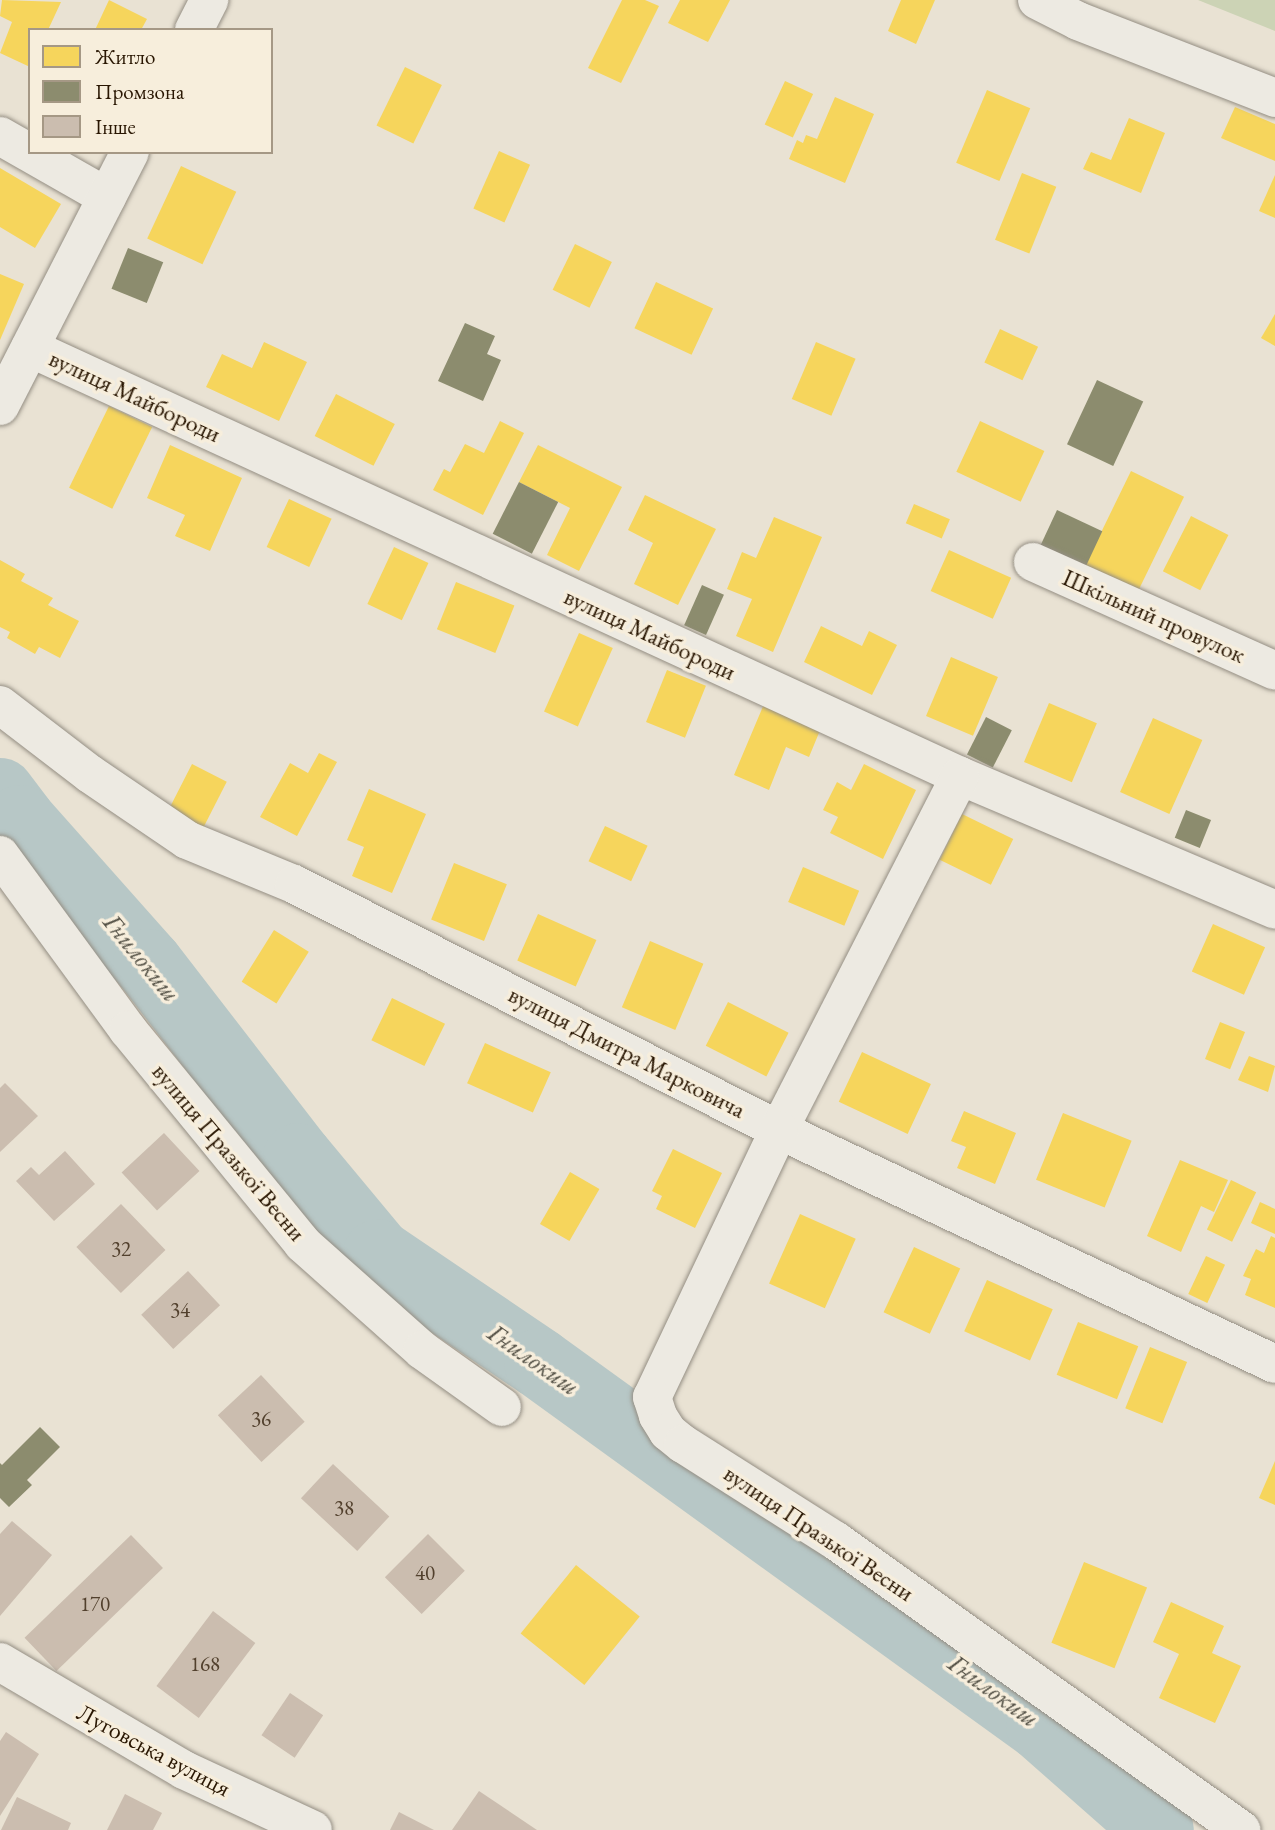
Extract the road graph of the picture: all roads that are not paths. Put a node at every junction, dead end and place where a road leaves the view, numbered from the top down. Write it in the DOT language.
graph roads {
  1 [pos="209,0"];
  2 [pos="1037,0"];
  3 [pos="195,28"];
  4 [pos="1275,98"];
  5 [pos="0,136"];
  6 [pos="28,152"];
  7 [pos="32,154"];
  8 [pos="129,154"];
  9 [pos="107,197"];
  10 [pos="30,348"];
  11 [pos="0,406"];
  12 [pos="1033,562"];
  13 [pos="1275,671"];
  14 [pos="0,705"];
  15 [pos="960,776"];
  16 [pos="0,855"];
  17 [pos="1275,910"];
  18 [pos="779,1129"];
  19 [pos="1275,1364"];
  20 [pos="502,1407"];
  21 [pos="0,1662"];
  22 [pos="313,1830"];
  23 [pos="1241,1830"];
  1 -- 3 [label="street"];
  2 -- 4 [label="street"];
  5 -- 6 [label="street"];
  7 -- 9 [label="street"];
  8 -- 9 [label="street"];
  9 -- 10 [label="street"];
  10 -- 11 [label="street"];
  10 -- 15 [label="street, вулиця Майбороди"];
  12 -- 13 [label="street, Шкільний провулок"];
  14 -- 18 [label="street, вулиця Дмитра Марковича"];
  15 -- 17 [label="street, вулиця Майбороди"];
  15 -- 18 [label="street, вулиця Празької Весни"];
  16 -- 20 [label="street, вулиця Празької Весни"];
  18 -- 19 [label="street, вулиця Дмитра Марковича"];
  18 -- 23 [label="street, вулиця Празької Весни"];
  21 -- 22 [label="street, Луговська вулиця"];
}
